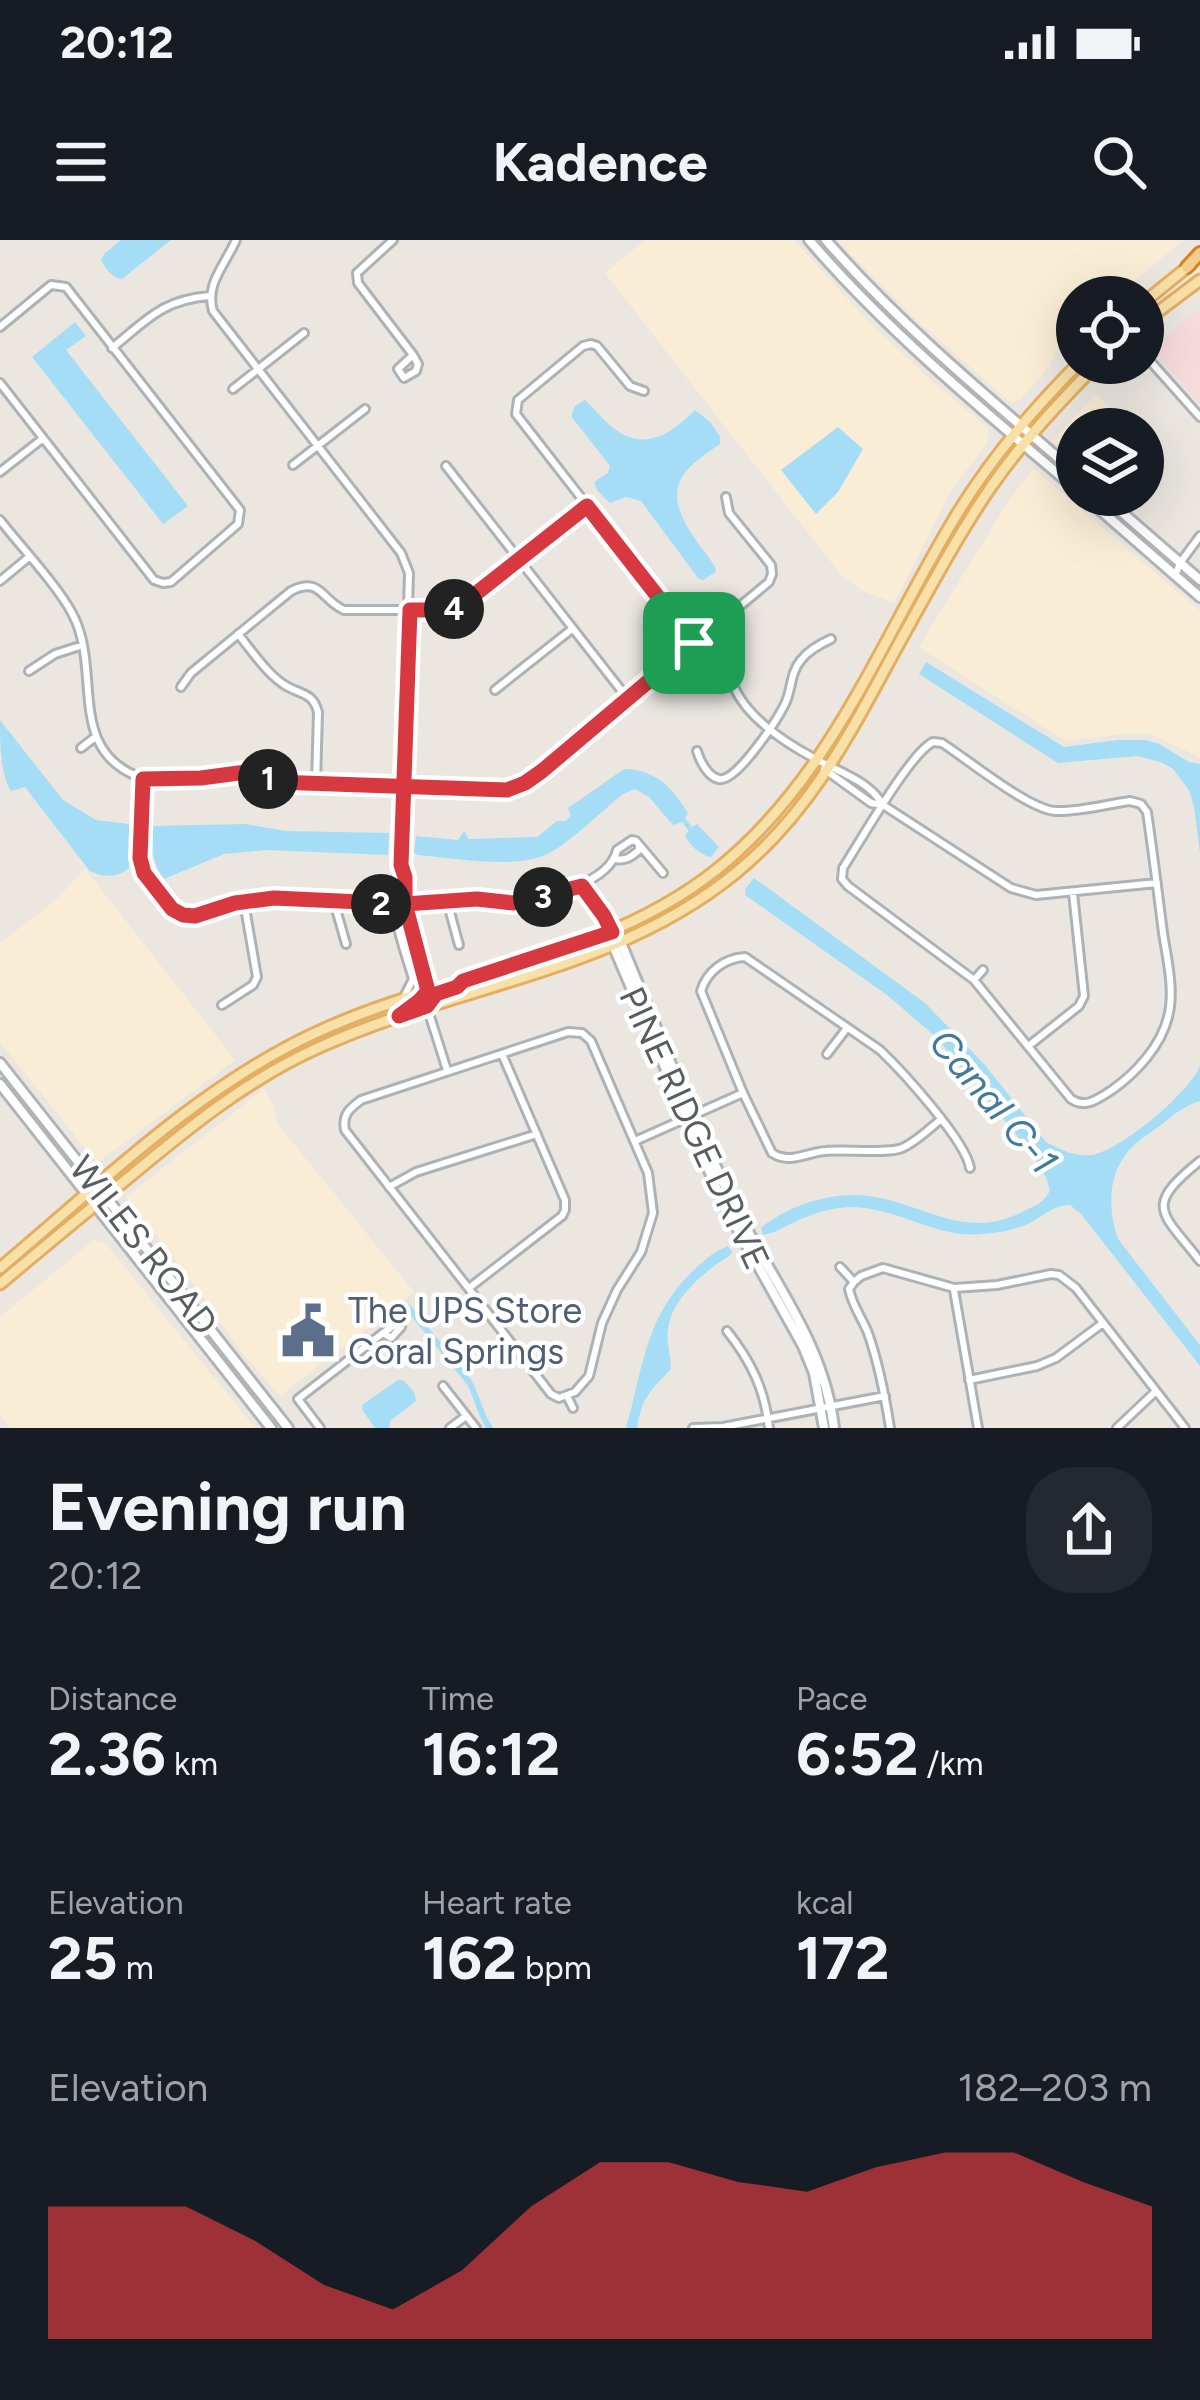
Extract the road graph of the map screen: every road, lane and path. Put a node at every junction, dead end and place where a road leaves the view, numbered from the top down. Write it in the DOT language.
graph roads {
  1 [pos="236,240"];
  2 [pos="393,240"];
  3 [pos="809,240"];
  4 [pos="826,240"];
  5 [pos="1200,255"];
  6 [pos="1186,267"];
  7 [pos="1200,280"];
  8 [pos="1164,286"];
  9 [pos="208,296"];
  10 [pos="1164,307"];
  11 [pos="0,327"];
  12 [pos="304,333"];
  13 [pos="112,348"];
  14 [pos="413,355"];
  15 [pos="258,369"];
  16 [pos="1164,378"];
  17 [pos="0,383"];
  18 [pos="1060,384"];
  19 [pos="1078,384"];
  20 [pos="233,389"];
  21 [pos="644,391"];
  22 [pos="365,409"];
  23 [pos="1200,417"];
  24 [pos="1022,426"];
  25 [pos="1032,434"];
  26 [pos="1013,436"];
  27 [pos="42,439"];
  28 [pos="319,445"];
  29 [pos="1024,445"];
  30 [pos="1056,455"];
  31 [pos="292,465"];
  32 [pos="446,466"];
  33 [pos="0,472"];
  34 [pos="1056,472"];
  35 [pos="726,497"];
  36 [pos="587,506"];
  37 [pos="1106,516"];
  38 [pos="1126,516"];
  39 [pos="0,520"];
  40 [pos="1200,536"];
  41 [pos="28,557"];
  42 [pos="519,559"];
  43 [pos="1180,562"];
  44 [pos="1172,573"];
  45 [pos="1200,580"];
  46 [pos="0,581"];
  47 [pos="911,596"];
  48 [pos="1200,597"];
  49 [pos="410,610"];
  50 [pos="913,618"];
  51 [pos="572,629"];
  52 [pos="238,634"];
  53 [pos="831,639"];
  54 [pos="694,643"];
  55 [pos="83,645"];
  56 [pos="28,671"];
  57 [pos="181,687"];
  58 [pos="734,687"];
  59 [pos="495,690"];
  60 [pos="628,699"];
  61 [pos="770,728"];
  62 [pos="94,738"];
  63 [pos="81,748"];
  64 [pos="697,751"];
  65 [pos="818,761"];
  66 [pos="830,769"];
  67 [pos="143,779"];
  68 [pos="316,784"];
  69 [pos="404,788"];
  70 [pos="884,805"];
  71 [pos="639,845"];
  72 [pos="615,860"];
  73 [pos="401,865"];
  74 [pos="663,873"];
  75 [pos="1157,883"];
  76 [pos="582,886"];
  77 [pos="1072,893"];
  78 [pos="447,901"];
  79 [pos="244,902"];
  80 [pos="334,902"];
  81 [pos="393,904"];
  82 [pos="405,904"];
  83 [pos="612,932"];
  84 [pos="346,944"];
  85 [pos="459,944"];
  86 [pos="617,946"];
  87 [pos="982,970"];
  88 [pos="974,980"];
  89 [pos="463,981"];
  90 [pos="428,991"];
  91 [pos="402,999"];
  92 [pos="222,1005"];
  93 [pos="427,1006"];
  94 [pos="399,1016"];
  95 [pos="847,1028"];
  96 [pos="1030,1045"];
  97 [pos="502,1054"];
  98 [pos="827,1054"];
  99 [pos="0,1063"];
  100 [pos="447,1070"];
  101 [pos="0,1084"];
  102 [pos="743,1093"];
  103 [pos="689,1117"];
  104 [pos="940,1120"];
  105 [pos="537,1134"];
  106 [pos="635,1141"];
  107 [pos="1200,1161"];
  108 [pos="970,1168"];
  109 [pos="98,1186"];
  110 [pos="389,1186"];
  111 [pos="88,1194"];
  112 [pos="106,1196"];
  113 [pos="96,1205"];
  114 [pos="1200,1261"];
  115 [pos="840,1267"];
  116 [pos="0,1268"];
  117 [pos="854,1282"];
  118 [pos="0,1284"];
  119 [pos="470,1288"];
  120 [pos="954,1288"];
  121 [pos="1103,1323"];
  122 [pos="727,1331"];
  123 [pos="382,1333"];
  124 [pos="969,1380"];
  125 [pos="442,1386"];
  126 [pos="1156,1390"];
  127 [pos="567,1396"];
  128 [pos="885,1396"];
  129 [pos="827,1407"];
  130 [pos="573,1408"];
  131 [pos="466,1415"];
  132 [pos="768,1418"];
  133 [pos="271,1428"];
  134 [pos="288,1428"];
  135 [pos="320,1428"];
  136 [pos="450,1428"];
  137 [pos="476,1428"];
  138 [pos="693,1428"];
  139 [pos="769,1428"];
  140 [pos="824,1428"];
  141 [pos="834,1428"];
  142 [pos="890,1428"];
  143 [pos="978,1428"];
  144 [pos="1117,1428"];
  145 [pos="1185,1428"];
  1 -- 9 [label="street"];
  2 -- 14 [label="street"];
  3 -- 26 [label="street"];
  4 -- 24 [label="street"];
  5 -- 6 [label="highway"];
  6 -- 8 [label="main road"];
  7 -- 10 [label="main road"];
  9 -- 13 [label="street"];
  9 -- 15 [label="street"];
  11 -- 13 [label="street"];
  12 -- 15 [label="street"];
  13 -- 27 [label="street"];
  15 -- 20 [label="street"];
  15 -- 28 [label="street"];
  16 -- 23 [label="street"];
  17 -- 27 [label="street"];
  18 -- 24 [label="main road"];
  19 -- 25 [label="main road"];
  21 -- 36 [label="street"];
  22 -- 28 [label="street"];
  24 -- 25 [label="street"];
  24 -- 26 [label="main road"];
  25 -- 29 [label="main road"];
  25 -- 30 [label="street"];
  26 -- 29 [label="street"];
  26 -- 47 [label="main road"];
  27 -- 33 [label="street"];
  28 -- 31 [label="street"];
  28 -- 49 [label="street"];
  29 -- 34 [label="street"];
  29 -- 50 [label="main road"];
  32 -- 42 [label="street"];
  35 -- 54 [label="street"];
  36 -- 42 [label="street"];
  36 -- 54 [label="street"];
  37 -- 44 [label="street"];
  38 -- 43 [label="street"];
  39 -- 41 [label="street"];
  40 -- 43 [label="street"];
  41 -- 46 [label="street"];
  41 -- 55 [label="street"];
  42 -- 49 [label="street"];
  42 -- 51 [label="street"];
  43 -- 44 [label="street"];
  43 -- 45 [label="street"];
  44 -- 48 [label="street"];
  47 -- 50 [label="main road"];
  47 -- 65 [label="main road"];
  49 -- 52 [label="street"];
  49 -- 69 [label="street"];
  50 -- 66 [label="main road"];
  51 -- 59 [label="street"];
  51 -- 60 [label="street"];
  52 -- 57 [label="street"];
  52 -- 68 [label="street"];
  53 -- 61 [label="street"];
  54 -- 60 [label="street"];
  55 -- 56 [label="street"];
  55 -- 62 [label="street"];
  58 -- 61 [label="street"];
  60 -- 69 [label="street"];
  61 -- 64 [label="street"];
  61 -- 65 [label="street"];
  62 -- 63 [label="street"];
  62 -- 67 [label="street"];
  65 -- 66 [label="street"];
  65 -- 83 [label="main road"];
  66 -- 70 [label="street"];
  66 -- 86 [label="main road"];
  67 -- 68 [label="street"];
  67 -- 79 [label="street"];
  68 -- 69 [label="street"];
  69 -- 73 [label="street"];
  70 -- 75 [label="street"];
  70 -- 77 [label="street"];
  70 -- 88 [label="street"];
  71 -- 72 [label="street"];
  71 -- 72 [label="street"];
  71 -- 74 [label="street"];
  72 -- 76 [label="street"];
  73 -- 81 [label="street"];
  73 -- 82 [label="street"];
  75 -- 77 [label="street"];
  75 -- 96 [label="street"];
  76 -- 78 [label="street"];
  76 -- 83 [label="street"];
  77 -- 96 [label="street"];
  78 -- 82 [label="street"];
  78 -- 85 [label="street"];
  79 -- 80 [label="street"];
  79 -- 92 [label="street"];
  80 -- 81 [label="street"];
  80 -- 84 [label="street"];
  81 -- 82 [label="street"];
  81 -- 91 [label="street"];
  82 -- 90 [label="street"];
  83 -- 86 [label="street, PINE RIDGE DRIVE"];
  83 -- 89 [label="main road"];
  86 -- 93 [label="main road"];
  86 -- 103 [label="street, PINE RIDGE DRIVE"];
  87 -- 88 [label="street"];
  88 -- 96 [label="street"];
  89 -- 90 [label="main road"];
  89 -- 93 [label="main road"];
  90 -- 91 [label="main road"];
  90 -- 94 [label="main road"];
  91 -- 109 [label="main road"];
  93 -- 94 [label="main road"];
  93 -- 100 [label="street"];
  94 -- 112 [label="main road"];
  95 -- 98 [label="street"];
  95 -- 102 [label="street"];
  95 -- 104 [label="street"];
  97 -- 100 [label="street"];
  97 -- 105 [label="street"];
  97 -- 106 [label="street"];
  99 -- 109 [label="street, WILES ROAD"];
  100 -- 110 [label="street"];
  101 -- 111 [label="street, WILES ROAD"];
  102 -- 103 [label="street"];
  102 -- 104 [label="street"];
  103 -- 106 [label="street"];
  103 -- 129 [label="street, PINE RIDGE DRIVE"];
  104 -- 108 [label="street"];
  105 -- 110 [label="street"];
  105 -- 119 [label="street"];
  106 -- 127 [label="street"];
  107 -- 114 [label="street"];
  109 -- 111 [label="main road"];
  109 -- 112 [label="street, WILES ROAD"];
  110 -- 119 [label="street"];
  111 -- 113 [label="street, WILES ROAD"];
  111 -- 116 [label="main road"];
  112 -- 113 [label="main road"];
  112 -- 134 [label="street, WILES ROAD"];
  113 -- 118 [label="main road"];
  113 -- 133 [label="street, WILES ROAD"];
  115 -- 117 [label="street"];
  117 -- 120 [label="street"];
  117 -- 128 [label="street"];
  119 -- 127 [label="street"];
  120 -- 121 [label="street"];
  120 -- 124 [label="street"];
  121 -- 124 [label="street"];
  121 -- 126 [label="street"];
  122 -- 132 [label="street"];
  123 -- 135 [label="street"];
  124 -- 143 [label="street"];
  125 -- 131 [label="street"];
  126 -- 144 [label="street"];
  126 -- 145 [label="street"];
  127 -- 130 [label="street"];
  128 -- 129 [label="street"];
  128 -- 142 [label="street"];
  129 -- 132 [label="street"];
  129 -- 140 [label="street, PINE RIDGE DRIVE"];
  129 -- 141 [label="street, PINE RIDGE DRIVE"];
  131 -- 136 [label="street"];
  131 -- 137 [label="street"];
  132 -- 138 [label="street"];
  132 -- 139 [label="street"];
}
